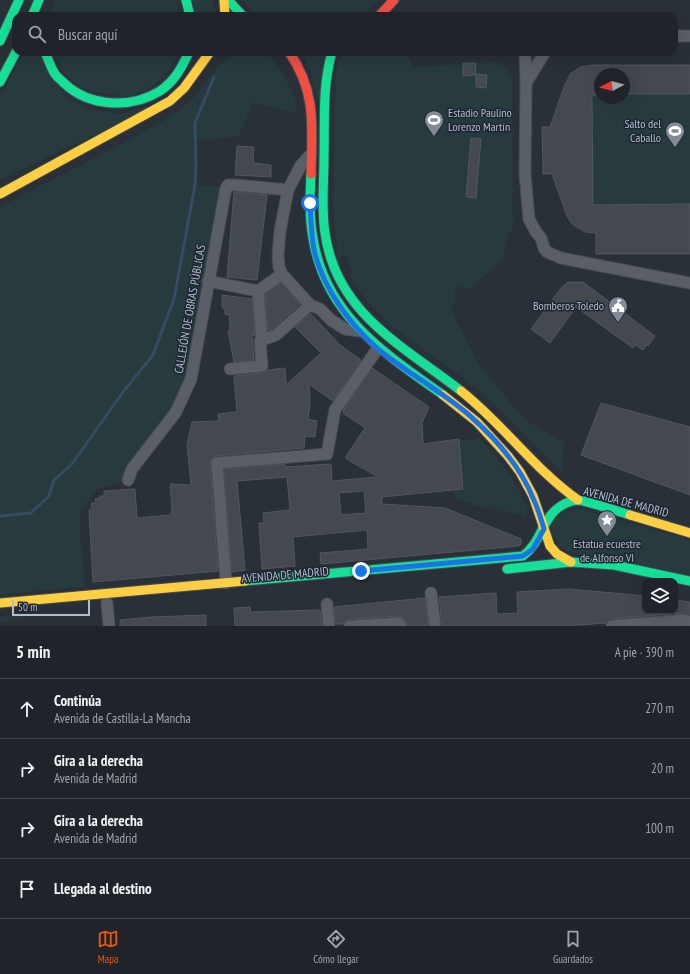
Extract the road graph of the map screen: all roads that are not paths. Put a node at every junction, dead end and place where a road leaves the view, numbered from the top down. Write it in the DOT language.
graph roads {
  1 [pos="19,0"];
  2 [pos="39,0"];
  3 [pos="46,0"];
  4 [pos="186,0"];
  5 [pos="224,0"];
  6 [pos="228,0"];
  7 [pos="394,0"];
  8 [pos="14,12"];
  9 [pos="34,12"];
  10 [pos="43,12"];
  11 [pos="189,12"];
  12 [pos="225,12"];
  13 [pos="239,12"];
  14 [pos="383,12"];
  15 [pos="395,12"];
  16 [pos="12,16"];
  17 [pos="678,36"];
  18 [pos="690,36"];
  19 [pos="0,41"];
  20 [pos="14,56"];
  21 [pos="46,56"];
  22 [pos="188,56"];
  23 [pos="207,56"];
  24 [pos="292,56"];
  25 [pos="331,56"];
  26 [pos="525,56"];
  27 [pos="543,56"];
  28 [pos="0,82"];
  29 [pos="526,83"];
  30 [pos="311,154"];
  31 [pos="288,190"];
  32 [pos="0,194"];
  33 [pos="282,274"];
  34 [pos="208,281"];
  35 [pos="690,283"];
  36 [pos="258,291"];
  37 [pos="310,305"];
  38 [pos="359,331"];
  39 [pos="262,340"];
  40 [pos="378,348"];
  41 [pos="230,370"];
  42 [pos="128,480"];
  43 [pos="578,500"];
  44 [pos="544,529"];
  45 [pos="690,534"];
  46 [pos="571,562"];
  47 [pos="496,570"];
  48 [pos="690,581"];
  49 [pos="226,583"];
  50 [pos="431,593"];
  51 [pos="0,603"];
  52 [pos="107,603"];
  53 [pos="327,604"];
  54 [pos="690,622"];
  55 [pos="109,626"];
  56 [pos="329,626"];
  57 [pos="350,626"];
  58 [pos="401,626"];
  59 [pos="435,626"];
  60 [pos="619,626"];
  1 -- 8 [label="main road"];
  2 -- 9 [label="main road"];
  3 -- 10 [label="main road"];
  4 -- 11 [label="main road"];
  5 -- 12 [label="main road"];
  6 -- 13 [label="main road"];
  7 -- 14 [label="main road"];
  7 -- 15 [label="street"];
  16 -- 19 [label="main road"];
  17 -- 18 [label="street"];
  20 -- 28 [label="main road"];
  21 -- 22 [label="main road"];
  23 -- 32 [label="main road"];
  24 -- 30 [label="main road"];
  25 -- 43 [label="main road"];
  26 -- 29 [label="street"];
  27 -- 29 [label="street"];
  29 -- 35 [label="street"];
  30 -- 31 [label="street"];
  30 -- 38 [label="main road"];
  31 -- 33 [label="street"];
  31 -- 34 [label="street, CALLEJÓN DE OBRAS PÚBLICAS"];
  33 -- 36 [label="street"];
  33 -- 37 [label="street"];
  34 -- 36 [label="street"];
  34 -- 42 [label="street, CALLEJÓN DE OBRAS PÚBLICAS"];
  36 -- 39 [label="street"];
  37 -- 38 [label="street"];
  37 -- 39 [label="street"];
  38 -- 40 [label="main road"];
  39 -- 41 [label="street"];
  40 -- 44 [label="main road"];
  40 -- 49 [label="street"];
  43 -- 44 [label="main road, AVENIDA DE MADRID"];
  43 -- 45 [label="main road, AVENIDA DE MADRID"];
  44 -- 46 [label="main road"];
  44 -- 49 [label="main road, AVENIDA DE MADRID"];
  46 -- 47 [label="main road"];
  46 -- 48 [label="main road"];
  49 -- 51 [label="main road, AVENIDA DE MADRID"];
  50 -- 59 [label="street"];
  52 -- 55 [label="street"];
  53 -- 56 [label="street"];
  54 -- 60 [label="street"];
  57 -- 58 [label="street"];
}
